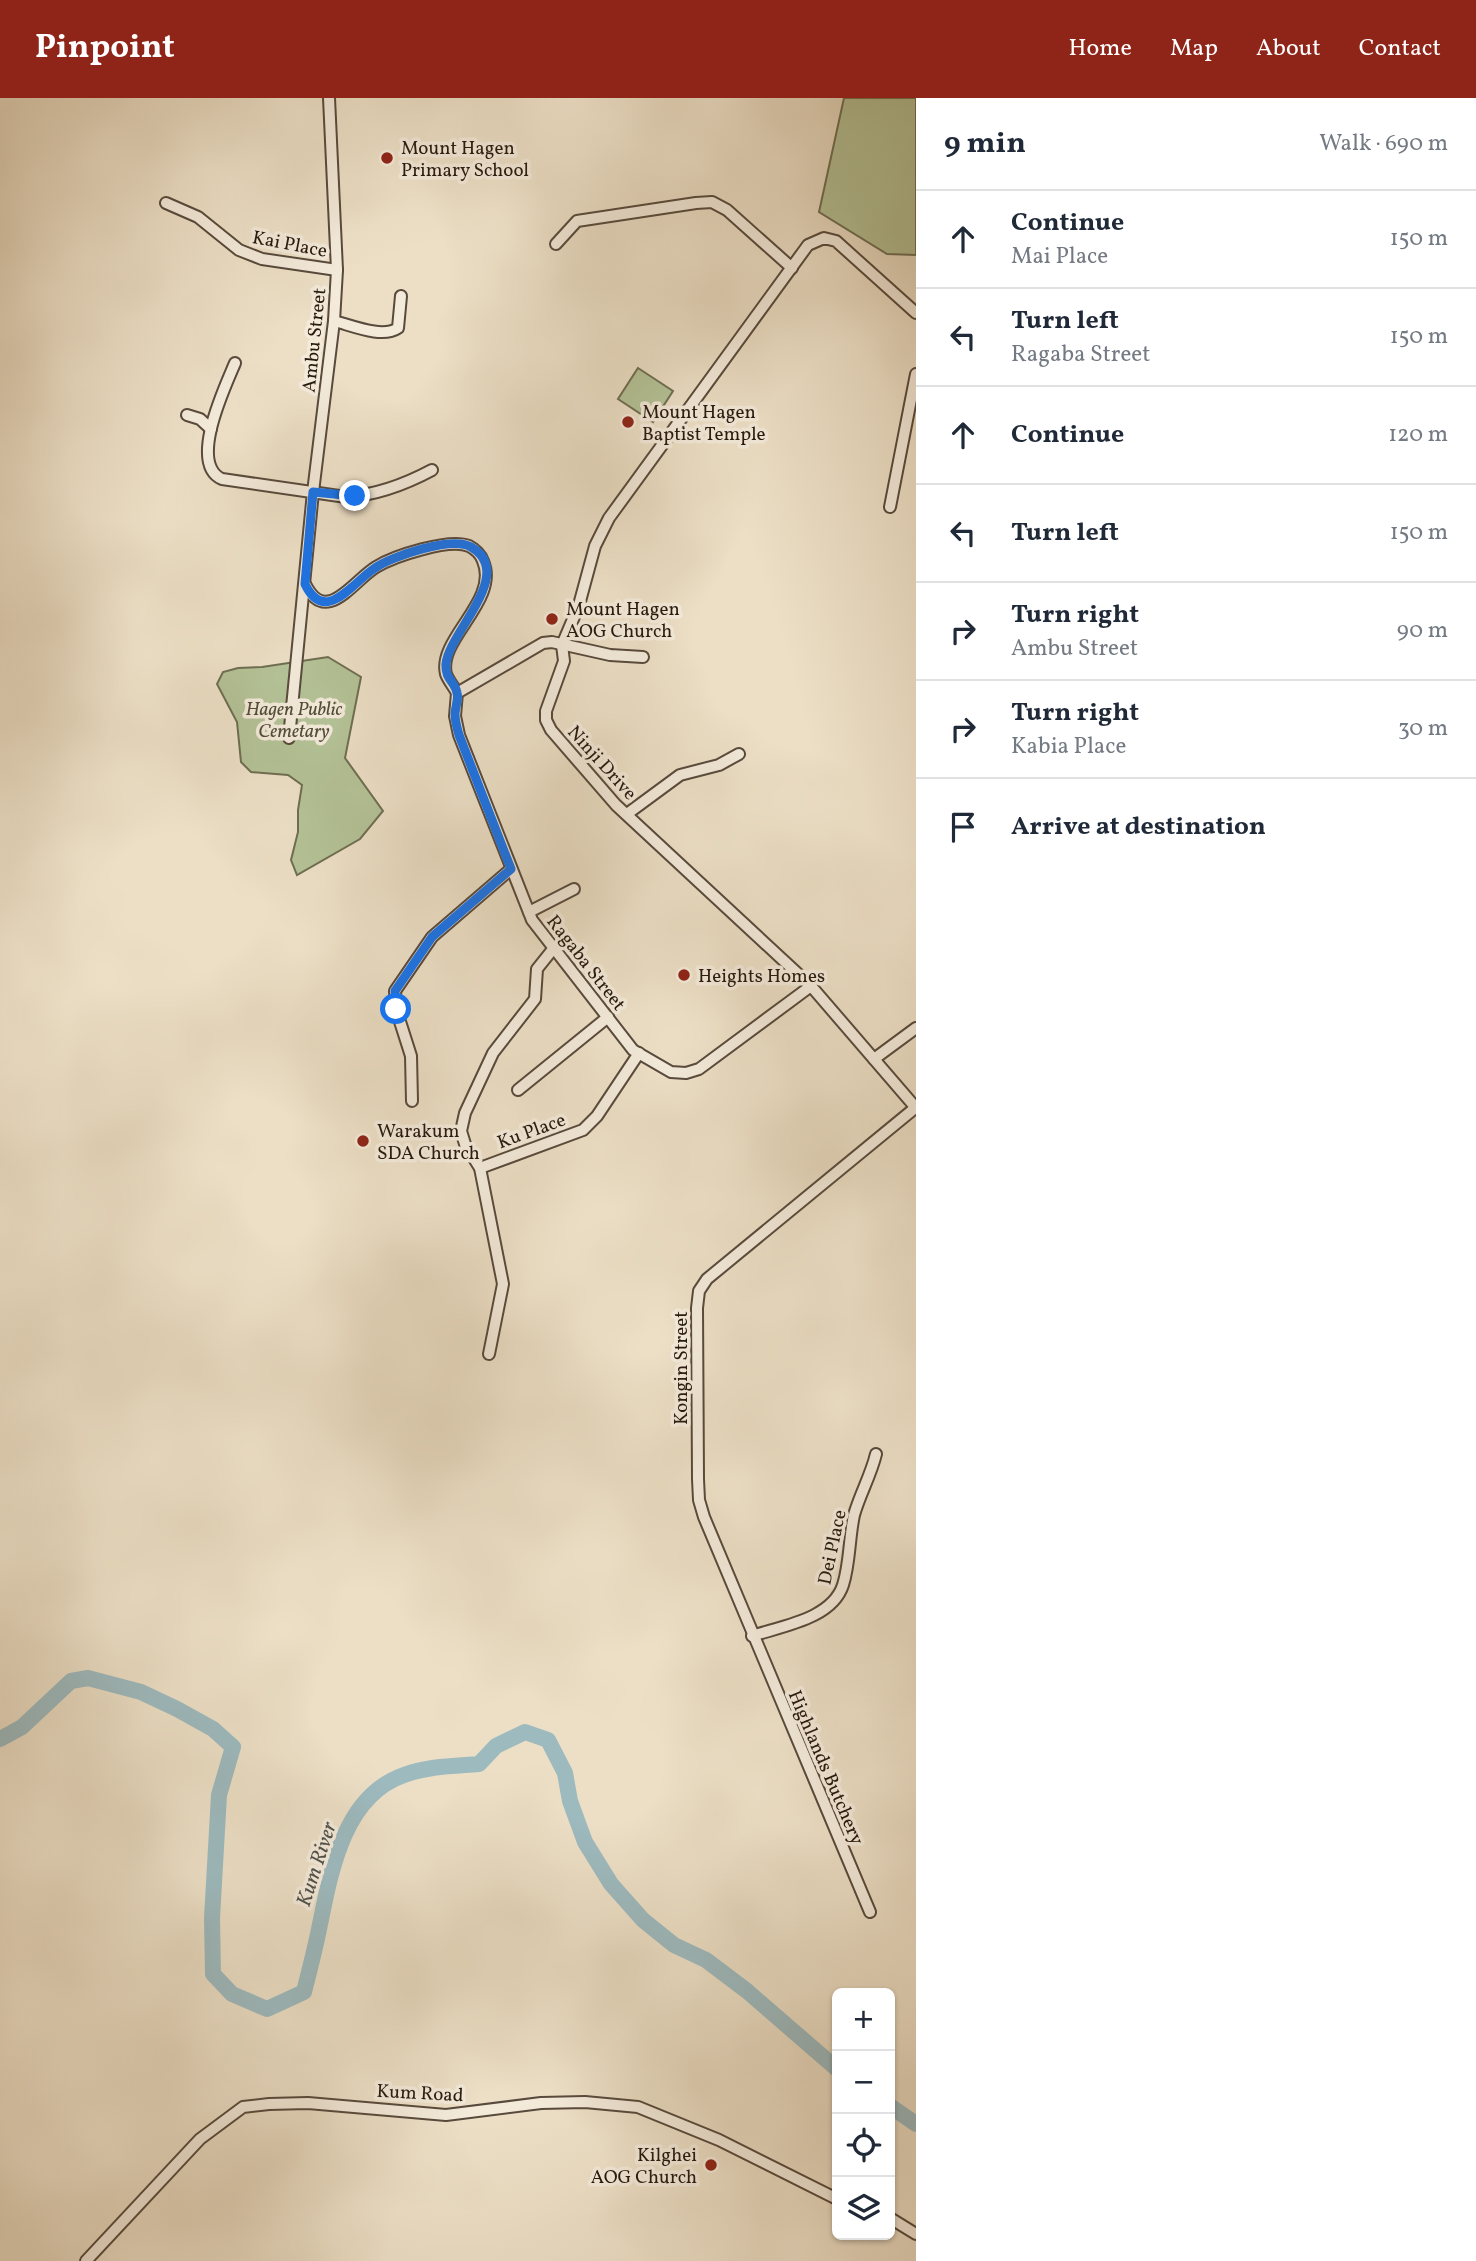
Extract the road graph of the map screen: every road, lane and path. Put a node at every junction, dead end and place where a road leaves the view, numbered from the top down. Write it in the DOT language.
graph roads {
  1 [pos="329,98"];
  2 [pos="166,204"];
  3 [pos="556,244"];
  4 [pos="792,268"];
  5 [pos="337,270"];
  6 [pos="401,296"];
  7 [pos="916,313"];
  8 [pos="334,321"];
  9 [pos="235,363"];
  10 [pos="916,374"];
  11 [pos="187,415"];
  12 [pos="211,429"];
  13 [pos="432,470"];
  14 [pos="313,492"];
  15 [pos="890,507"];
  16 [pos="305,584"];
  17 [pos="562,645"];
  18 [pos="643,657"];
  19 [pos="457,693"];
  20 [pos="289,738"];
  21 [pos="739,754"];
  22 [pos="627,814"];
  23 [pos="511,869"];
  24 [pos="574,889"];
  25 [pos="529,912"];
  26 [pos="553,949"];
  27 [pos="811,986"];
  28 [pos="608,1017"];
  29 [pos="916,1028"];
  30 [pos="639,1053"];
  31 [pos="874,1059"];
  32 [pos="518,1090"];
  33 [pos="412,1101"];
  34 [pos="916,1108"];
  35 [pos="480,1168"];
  36 [pos="489,1354"];
  37 [pos="876,1454"];
  38 [pos="752,1636"];
  39 [pos="870,1912"];
  40 [pos="832,2196"];
  41 [pos="895,2221"];
  42 [pos="916,2234"];
  43 [pos="86,2261"];
  1 -- 5 [label="street, Ambu Street"];
  2 -- 5 [label="street, Kai Place"];
  3 -- 4 [label="street"];
  4 -- 7 [label="street, Ninji Drive"];
  4 -- 17 [label="street, Ninji Drive"];
  5 -- 8 [label="street, Ambu Street"];
  6 -- 8 [label="street"];
  8 -- 14 [label="street, Ambu Street"];
  9 -- 12 [label="street"];
  10 -- 15 [label="street"];
  11 -- 12 [label="street"];
  12 -- 14 [label="street"];
  13 -- 14 [label="street"];
  14 -- 16 [label="street, Ambu Street"];
  16 -- 19 [label="street, Ragaba Street"];
  16 -- 20 [label="street, Ambu Street"];
  17 -- 18 [label="street"];
  17 -- 19 [label="street"];
  17 -- 22 [label="street, Ninji Drive"];
  19 -- 23 [label="street, Ragaba Street"];
  21 -- 22 [label="street"];
  22 -- 27 [label="street, Ninji Drive"];
  23 -- 25 [label="street, Ragaba Street"];
  23 -- 33 [label="street"];
  24 -- 25 [label="street"];
  25 -- 26 [label="street, Ragaba Street"];
  26 -- 28 [label="street, Ragaba Street"];
  26 -- 35 [label="street"];
  27 -- 30 [label="street, Ragaba Street"];
  27 -- 31 [label="street, Ninji Drive"];
  28 -- 30 [label="street, Ragaba Street"];
  28 -- 32 [label="street"];
  29 -- 31 [label="street"];
  30 -- 35 [label="street, Ku Place"];
  31 -- 34 [label="street, Ninji Drive"];
  34 -- 38 [label="street, Kongin Street"];
  35 -- 36 [label="street"];
  37 -- 38 [label="street, Dei Place"];
  38 -- 39 [label="street, Highlands Butchery"];
  40 -- 43 [label="street, Kum Road"];
  41 -- 42 [label="street"];
}
